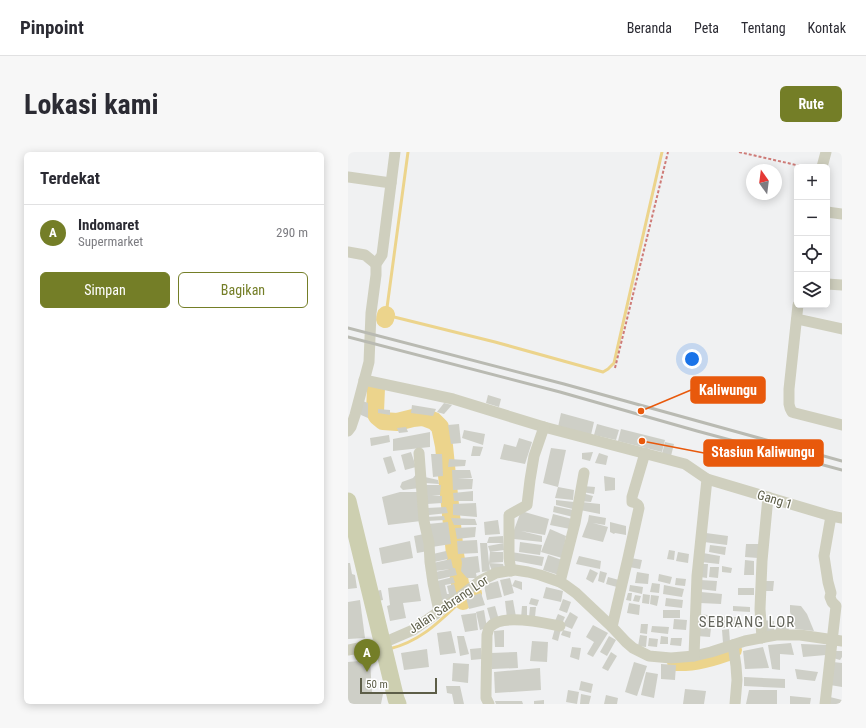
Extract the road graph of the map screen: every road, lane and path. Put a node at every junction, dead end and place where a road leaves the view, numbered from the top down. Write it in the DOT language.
graph roads {
  1 [pos="395,152"];
  2 [pos="668,152"];
  3 [pos="739,152"];
  4 [pos="826,152"];
  5 [pos="794,164"];
  6 [pos="823,164"];
  7 [pos="348,177"];
  8 [pos="391,183"];
  9 [pos="830,212"];
  10 [pos="842,214"];
  11 [pos="348,252"];
  12 [pos="376,264"];
  13 [pos="830,284"];
  14 [pos="842,285"];
  15 [pos="798,308"];
  16 [pos="797,319"];
  17 [pos="842,329"];
  18 [pos="615,368"];
  19 [pos="364,380"];
  20 [pos="842,425"];
  21 [pos="544,427"];
  22 [pos="348,431"];
  23 [pos="419,453"];
  24 [pos="645,453"];
  25 [pos="584,473"];
  26 [pos="707,479"];
  27 [pos="768,497"];
  28 [pos="348,501"];
  29 [pos="837,517"];
  30 [pos="511,571"];
  31 [pos="560,582"];
  32 [pos="439,611"];
  33 [pos="560,626"];
  34 [pos="612,627"];
  35 [pos="762,638"];
  36 [pos="835,642"];
  37 [pos="384,648"];
  38 [pos="734,649"];
  39 [pos="348,650"];
  40 [pos="694,656"];
  41 [pos="398,704"];
  42 [pos="489,704"];
  43 [pos="735,704"];
  44 [pos="825,704"];
  1 -- 8 [label="street"];
  2 -- 18 [label="path"];
  3 -- 5 [label="path"];
  4 -- 6 [label="street"];
  7 -- 8 [label="street"];
  8 -- 12 [label="street"];
  9 -- 10 [label="street"];
  11 -- 12 [label="street"];
  12 -- 19 [label="street"];
  13 -- 14 [label="street"];
  15 -- 16 [label="street"];
  16 -- 17 [label="street"];
  16 -- 20 [label="street"];
  19 -- 21 [label="street, Gang 1"];
  19 -- 22 [label="street"];
  21 -- 24 [label="street, Gang 1"];
  21 -- 30 [label="street"];
  23 -- 32 [label="street"];
  24 -- 26 [label="street, Gang 1"];
  24 -- 34 [label="street"];
  25 -- 31 [label="street"];
  26 -- 27 [label="street, Gang 1"];
  26 -- 40 [label="street"];
  27 -- 29 [label="street, Gang 1"];
  27 -- 35 [label="street"];
  28 -- 37 [label="main road"];
  29 -- 36 [label="street"];
  30 -- 31 [label="street, Jalan Sabrang Lor"];
  30 -- 32 [label="street, Jalan Sabrang Lor"];
  31 -- 34 [label="street, Jalan Sabrang Lor"];
  32 -- 37 [label="street, Jalan Sabrang Lor"];
  33 -- 42 [label="street"];
  34 -- 40 [label="street, Jalan Sabrang Lor"];
  35 -- 36 [label="street, Jalan Sabrang Lor"];
  35 -- 38 [label="street, Jalan Sabrang Lor"];
  36 -- 44 [label="street"];
  37 -- 39 [label="street, Jalan Sabrang Lor"];
  37 -- 41 [label="main road"];
  38 -- 40 [label="street, Jalan Sabrang Lor"];
  38 -- 43 [label="street"];
}
